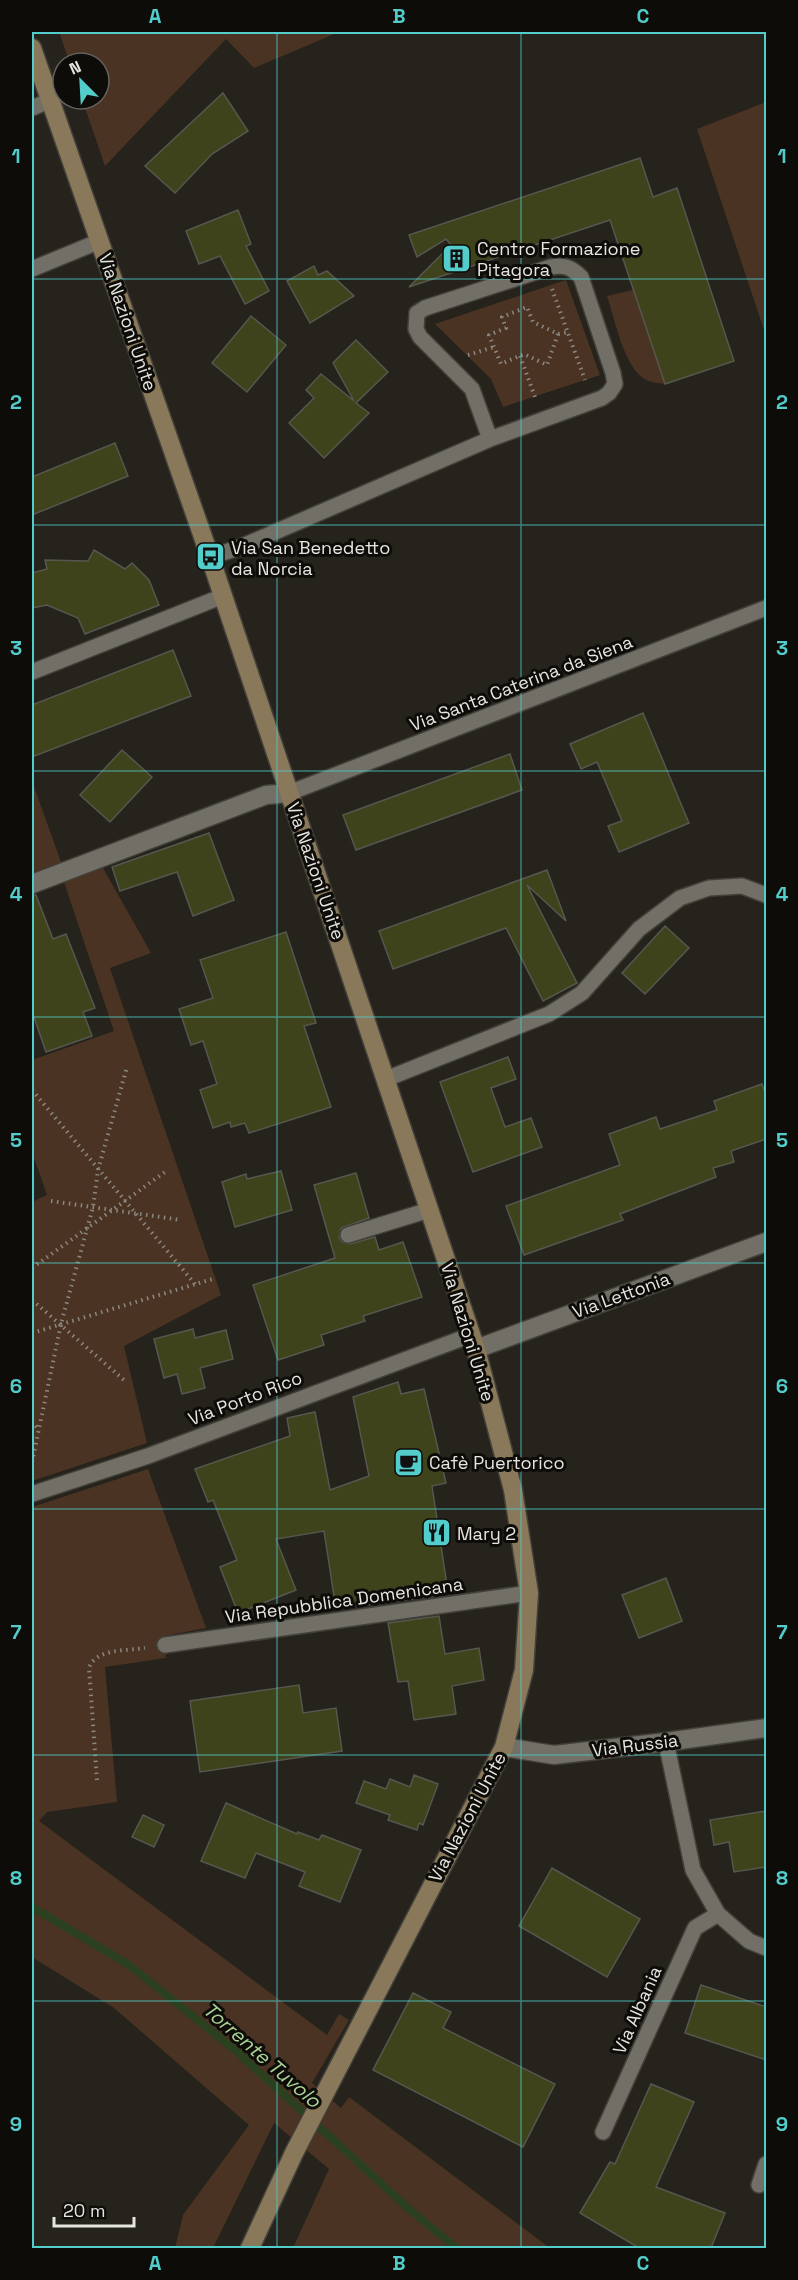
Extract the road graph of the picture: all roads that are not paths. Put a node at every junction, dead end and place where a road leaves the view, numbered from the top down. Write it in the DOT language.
graph roads {
  1 [pos="32,48"];
  2 [pos="49,101"];
  3 [pos="32,108"];
  4 [pos="100,241"];
  5 [pos="32,269"];
  6 [pos="490,438"];
  7 [pos="210,557"];
  8 [pos="223,596"];
  9 [pos="766,608"];
  10 [pos="32,672"];
  11 [pos="289,793"];
  12 [pos="32,884"];
  13 [pos="766,895"];
  14 [pos="386,1079"];
  15 [pos="429,1210"];
  16 [pos="348,1235"];
  17 [pos="766,1242"];
  18 [pos="473,1342"];
  19 [pos="32,1494"];
  20 [pos="529,1593"];
  21 [pos="165,1645"];
  22 [pos="766,1728"];
  23 [pos="666,1742"];
  24 [pos="504,1747"];
  25 [pos="718,1914"];
  26 [pos="766,1948"];
  27 [pos="603,2132"];
  28 [pos="766,2164"];
  29 [pos="759,2185"];
  30 [pos="250,2248"];
  1 -- 2 [label="street, Via Nazioni Unite"];
  2 -- 3 [label="lane"];
  2 -- 4 [label="street, Via Nazioni Unite"];
  4 -- 5 [label="lane"];
  4 -- 7 [label="street, Via Nazioni Unite"];
  6 -- 6 [label="lane"];
  6 -- 7 [label="lane"];
  7 -- 8 [label="street, Via Nazioni Unite"];
  8 -- 10 [label="lane"];
  8 -- 11 [label="street, Via Nazioni Unite"];
  9 -- 11 [label="lane, Via Santa Caterina da Siena"];
  11 -- 12 [label="street"];
  11 -- 14 [label="street, Via Nazioni Unite"];
  13 -- 14 [label="lane"];
  14 -- 15 [label="street, Via Nazioni Unite"];
  15 -- 16 [label="lane"];
  15 -- 18 [label="street, Via Nazioni Unite"];
  17 -- 18 [label="street, Via Lettonia"];
  18 -- 19 [label="lane, Via Porto Rico"];
  18 -- 20 [label="street, Via Nazioni Unite"];
  20 -- 21 [label="lane, Via Repubblica Domenicana"];
  20 -- 24 [label="street, Via Nazioni Unite"];
  22 -- 23 [label="street, Via Russia"];
  23 -- 24 [label="street, Via Russia"];
  23 -- 25 [label="lane"];
  24 -- 30 [label="street, Via Nazioni Unite"];
  25 -- 26 [label="lane"];
  25 -- 27 [label="lane, Via Albania"];
  28 -- 29 [label="lane"];
}
